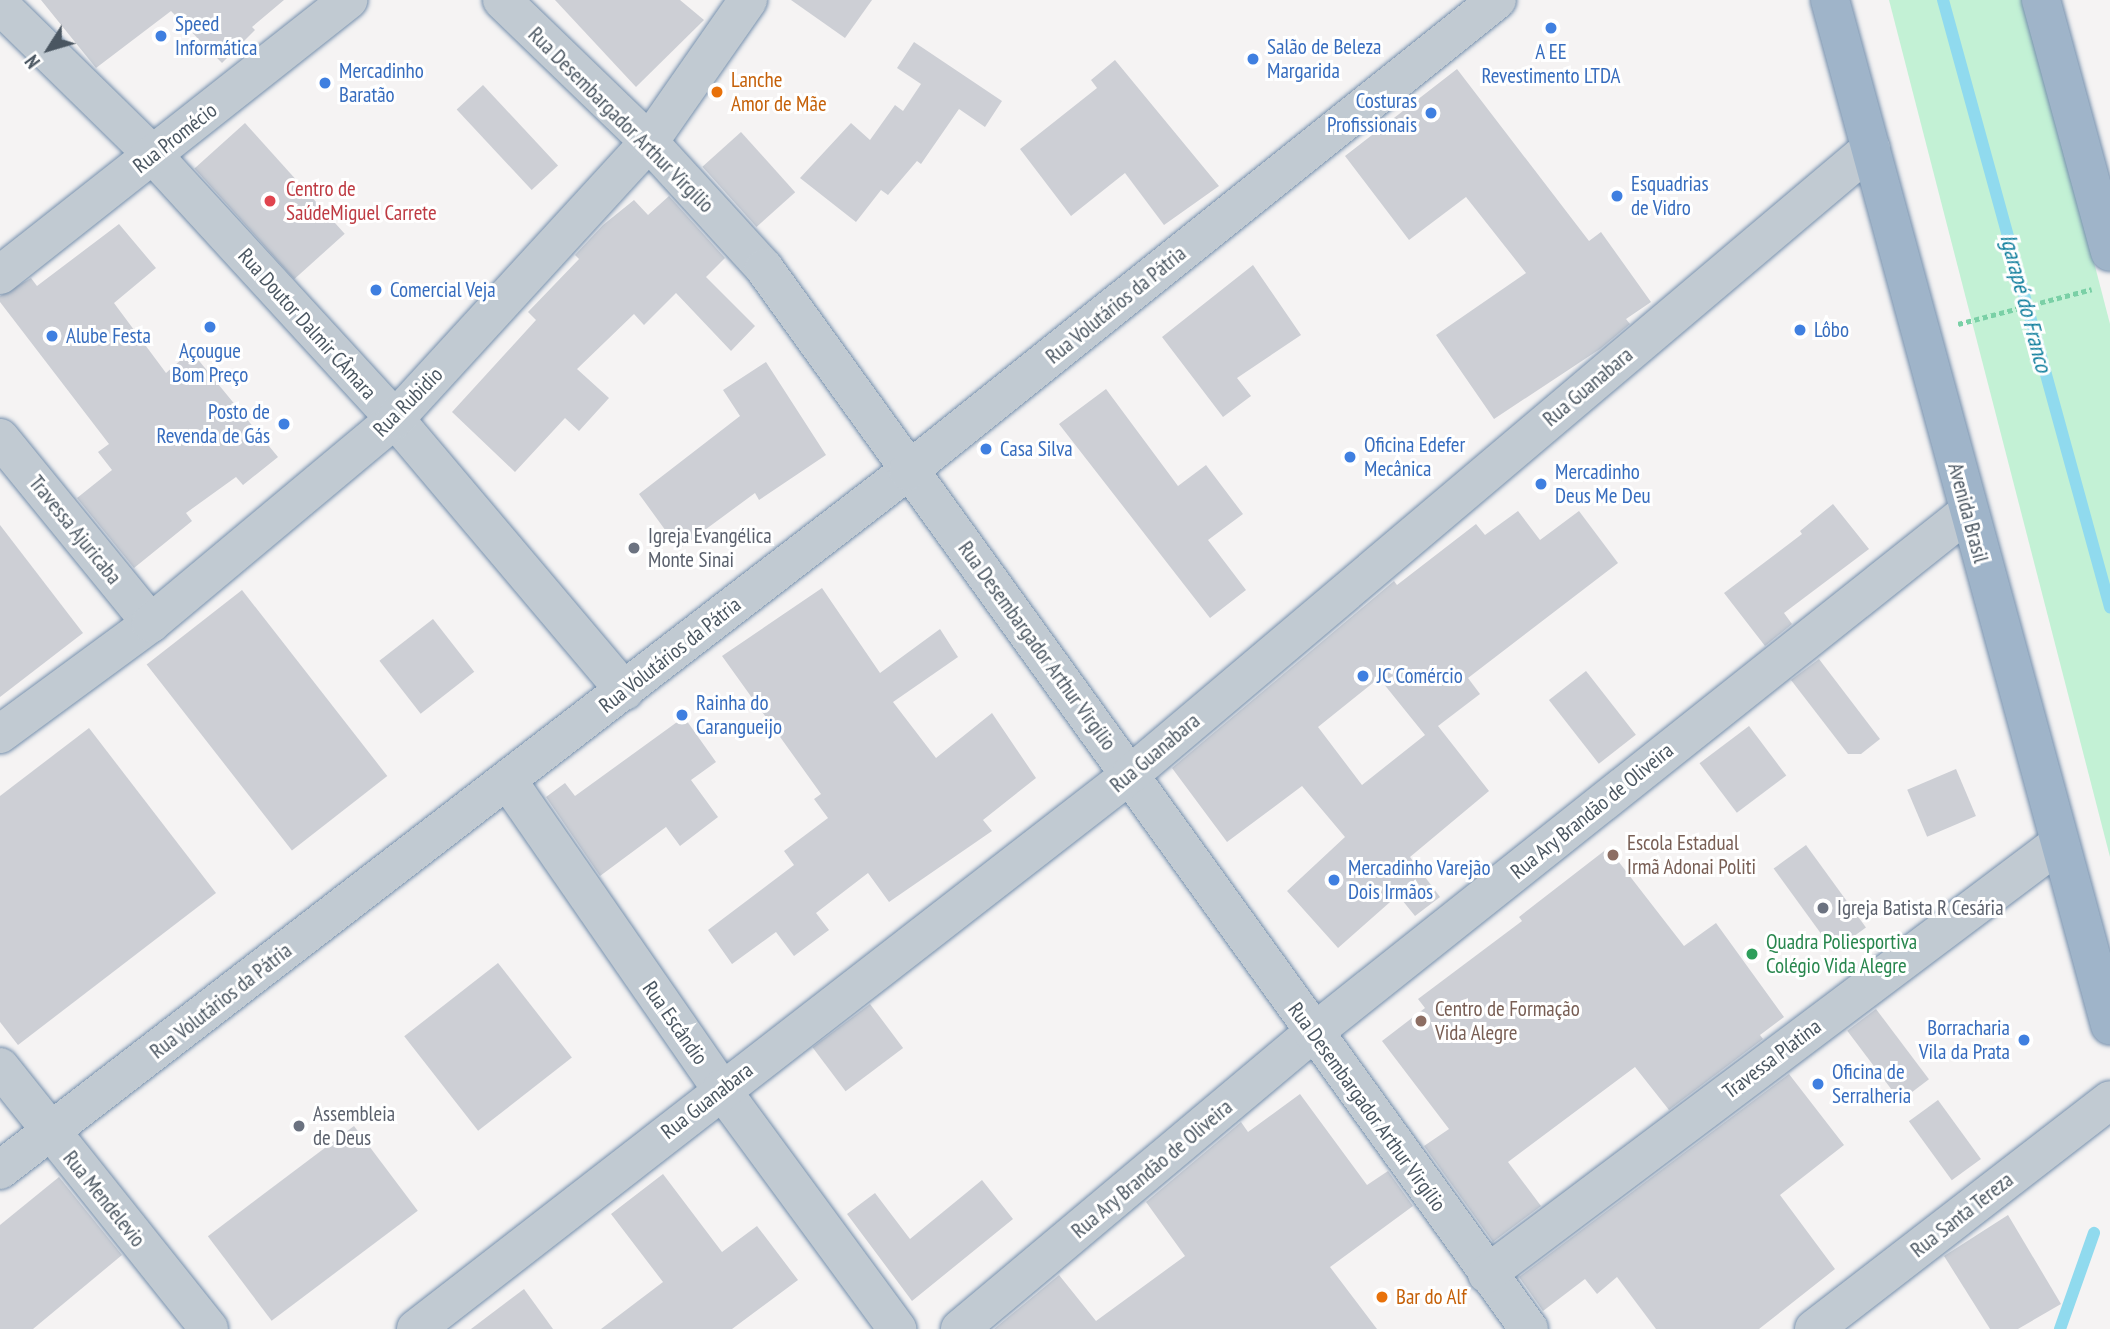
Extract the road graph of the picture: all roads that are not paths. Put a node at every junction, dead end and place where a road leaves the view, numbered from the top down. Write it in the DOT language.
graph roads {
  1 [pos="348,0"];
  2 [pos="502,0"];
  3 [pos="748,0"];
  4 [pos="1497,0"];
  5 [pos="1830,0"];
  6 [pos="2042,0"];
  7 [pos="0,5"];
  8 [pos="649,142"];
  9 [pos="1871,148"];
  10 [pos="153,155"];
  11 [pos="2110,252"];
  12 [pos="0,275"];
  13 [pos="395,419"];
  14 [pos="0,438"];
  15 [pos="908,471"];
  16 [pos="1968,512"];
  17 [pos="150,623"];
  18 [pos="625,691"];
  19 [pos="0,734"];
  20 [pos="1131,774"];
  21 [pos="508,781"];
  22 [pos="2057,845"];
  23 [pos="2110,1025"];
  24 [pos="1314,1033"];
  25 [pos="0,1067"];
  26 [pos="722,1089"];
  27 [pos="2110,1100"];
  28 [pos="50,1132"];
  29 [pos="0,1170"];
  30 [pos="1487,1274"];
  31 [pos="209,1329"];
  32 [pos="416,1329"];
  33 [pos="897,1329"];
  34 [pos="960,1329"];
  35 [pos="1529,1329"];
  36 [pos="1814,1329"];
  1 -- 10 [label="street, Rua Promécio"];
  2 -- 8 [label="street, Rua Desembargador Arthur Virgílio"];
  3 -- 8 [label="street, Rua Rubidio"];
  4 -- 15 [label="street, Rua Volutários da Pátria"];
  5 -- 9 [label="highway, Avenida Brasil"];
  6 -- 11 [label="highway"];
  7 -- 10 [label="street, Rua Doutor Dalmir CÂmara"];
  8 -- 13 [label="street, Rua Rubidio"];
  8 -- 15 [label="street, Rua Desembargador Arthur Virgílio"];
  9 -- 16 [label="highway, Avenida Brasil"];
  9 -- 20 [label="street, Rua Guanabara"];
  10 -- 12 [label="street, Rua Promécio"];
  10 -- 13 [label="street, Rua Doutor Dalmir CÂmara"];
  13 -- 17 [label="street, Rua Rubidio"];
  13 -- 18 [label="street, Rua Doutor Dalmir CÂmara"];
  14 -- 17 [label="street, Travessa Ajuricaba"];
  15 -- 18 [label="street, Rua Volutários da Pátria"];
  15 -- 20 [label="street, Rua Desembargador Arthur Virgílio"];
  16 -- 22 [label="highway, Avenida Brasil"];
  16 -- 24 [label="street, Rua Ary Brandão de Oliveira"];
  17 -- 19 [label="street, Rua Rubidio"];
  18 -- 21 [label="street, Rua Volutários da Pátria"];
  20 -- 24 [label="street, Rua Desembargador Arthur Virgílio"];
  20 -- 26 [label="street, Rua Guanabara"];
  21 -- 26 [label="street, Rua Escândio"];
  21 -- 28 [label="street, Rua Volutários da Pátria"];
  22 -- 23 [label="highway, Avenida Brasil"];
  22 -- 30 [label="street, Travessa Platina"];
  24 -- 30 [label="street, Rua Desembargador Arthur Virgílio"];
  24 -- 34 [label="street, Rua Ary Brandão de Oliveira"];
  25 -- 28 [label="street, Rua Mendelevio"];
  26 -- 32 [label="street, Rua Guanabara"];
  26 -- 33 [label="street, Rua Escândio"];
  27 -- 36 [label="street, Rua Santa Tereza"];
  28 -- 29 [label="street, Rua Volutários da Pátria"];
  28 -- 31 [label="street, Rua Mendelevio"];
  30 -- 35 [label="street, Rua Desembargador Arthur Virgílio"];
}
